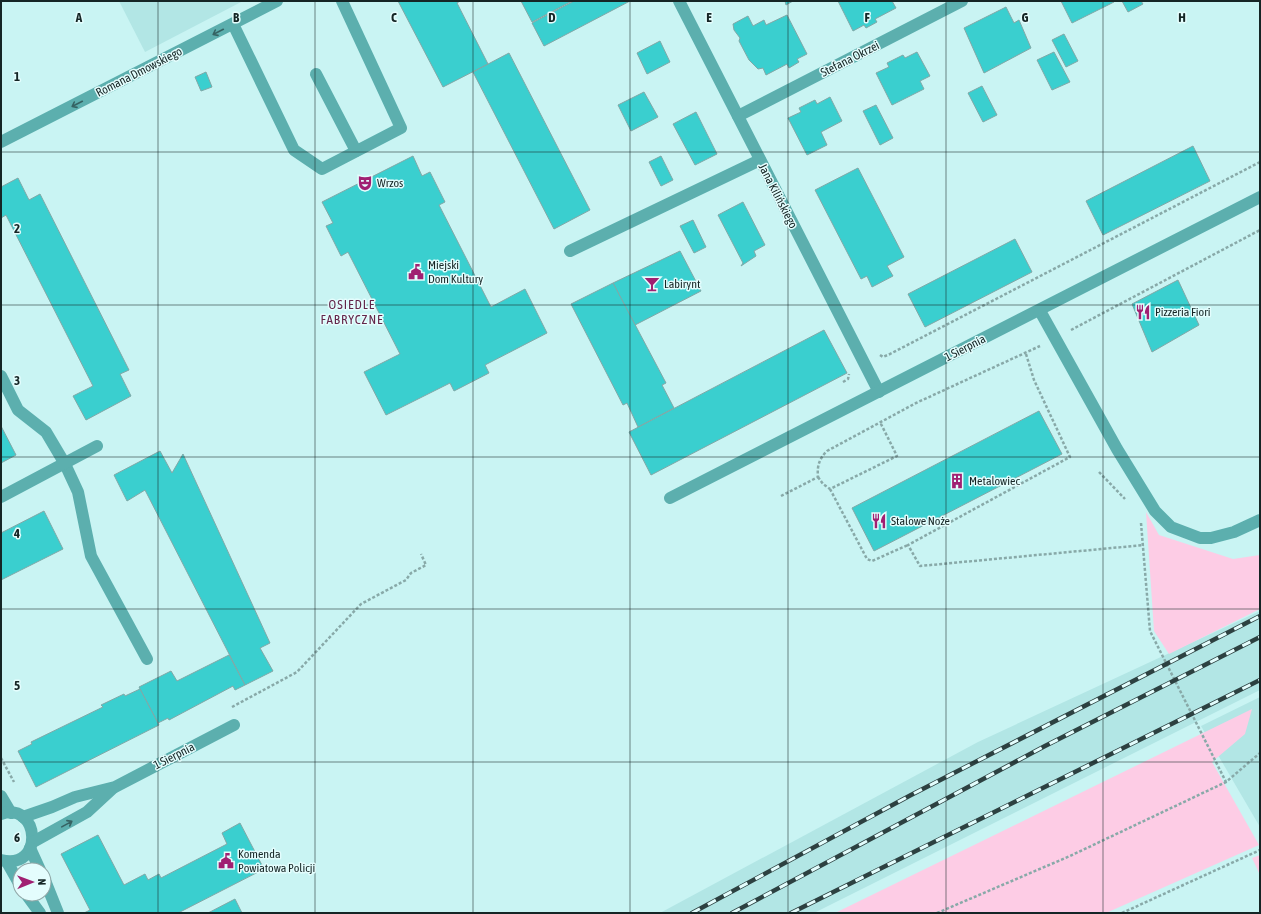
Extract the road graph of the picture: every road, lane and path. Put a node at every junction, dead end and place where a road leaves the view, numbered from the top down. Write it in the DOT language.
graph roads {
  1 [pos="277,1"];
  2 [pos="342,1"];
  3 [pos="679,1"];
  4 [pos="962,1"];
  5 [pos="233,24"];
  6 [pos="316,74"];
  7 [pos="738,116"];
  8 [pos="1,142"];
  9 [pos="356,151"];
  10 [pos="760,160"];
  11 [pos="1260,162"];
  12 [pos="1260,197"];
  13 [pos="1260,230"];
  14 [pos="570,251"];
  15 [pos="1040,311"];
  16 [pos="1056,338"];
  17 [pos="876,354"];
  18 [pos="1026,354"];
  19 [pos="1,376"];
  20 [pos="879,392"];
  21 [pos="880,422"];
  22 [pos="97,446"];
  23 [pos="65,464"];
  24 [pos="1099,472"];
  25 [pos="818,477"];
  26 [pos="830,489"];
  27 [pos="781,496"];
  28 [pos="1,497"];
  29 [pos="670,498"];
  30 [pos="1127,501"];
  31 [pos="1140,517"];
  32 [pos="1260,520"];
  33 [pos="908,545"];
  34 [pos="1144,545"];
  35 [pos="421,554"];
  36 [pos="148,660"];
  37 [pos="229,708"];
  38 [pos="234,725"];
  39 [pos="1260,753"];
  40 [pos="1,758"];
  41 [pos="1226,782"];
  42 [pos="115,786"];
  43 [pos="16,787"];
  44 [pos="1,796"];
  45 [pos="6,813"];
  46 [pos="23,818"];
  47 [pos="32,845"];
  48 [pos="1260,850"];
  49 [pos="4,861"];
  50 [pos="37,862"];
  51 [pos="12,873"];
  52 [pos="52,898"];
  53 [pos="32,902"];
  54 [pos="40,913"];
  55 [pos="58,913"];
  56 [pos="937,913"];
  57 [pos="1122,913"];
  1 -- 5 [label="street, Romana Dmowskiego"];
  2 -- 9 [label="street"];
  3 -- 7 [label="street, Jana Kilińskiego"];
  4 -- 7 [label="street, Stefana Okrzei"];
  5 -- 8 [label="street, Romana Dmowskiego, one-way"];
  5 -- 9 [label="street"];
  6 -- 9 [label="street"];
  7 -- 10 [label="street, Jana Kilińskiego"];
  10 -- 14 [label="street"];
  10 -- 20 [label="street, Jana Kilińskiego"];
  11 -- 17 [label="path"];
  12 -- 15 [label="street, 1 Sierpnia"];
  13 -- 16 [label="path"];
  15 -- 16 [label="street"];
  15 -- 20 [label="street, 1 Sierpnia"];
  16 -- 18 [label="path"];
  16 -- 32 [label="street"];
  18 -- 21 [label="path"];
  18 -- 33 [label="path"];
  19 -- 23 [label="street"];
  20 -- 29 [label="street, 1 Sierpnia"];
  21 -- 25 [label="path"];
  21 -- 26 [label="path"];
  22 -- 23 [label="street"];
  23 -- 28 [label="street"];
  23 -- 36 [label="street"];
  24 -- 30 [label="path"];
  25 -- 26 [label="path"];
  25 -- 27 [label="path"];
  26 -- 33 [label="path"];
  31 -- 34 [label="path"];
  33 -- 34 [label="path"];
  34 -- 41 [label="path"];
  35 -- 37 [label="path"];
  38 -- 42 [label="street, 1 Sierpnia"];
  39 -- 41 [label="path"];
  40 -- 43 [label="path"];
  41 -- 56 [label="path"];
  42 -- 46 [label="street, 1 Sierpnia"];
  47 -- 42 [label="street, 1 Sierpnia, one-way"];
  44 -- 45 [label="street"];
  45 -- 46 [label="street"];
  46 -- 47 [label="street"];
  47 -- 49 [label="street, 1 Sierpnia"];
  47 -- 50 [label="street"];
  48 -- 57 [label="path"];
  49 -- 51 [label="street"];
  52 -- 55 [label="street"];
  53 -- 54 [label="street"];
}
